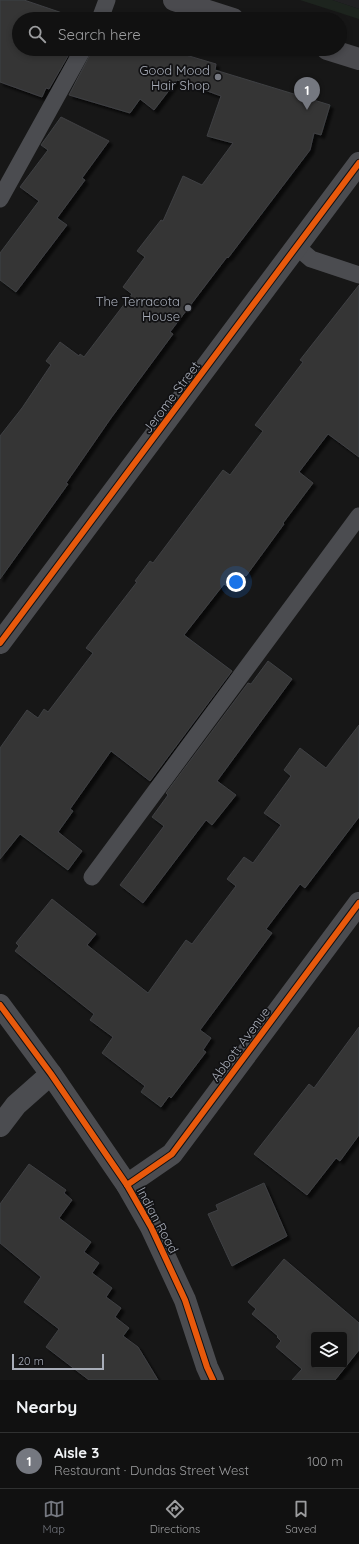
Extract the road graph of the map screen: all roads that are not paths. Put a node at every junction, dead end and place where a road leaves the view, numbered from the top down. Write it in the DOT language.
graph roads {
  1 [pos="107,0"];
  2 [pos="174,0"];
  3 [pos="103,12"];
  4 [pos="211,12"];
  5 [pos="347,55"];
  6 [pos="79,56"];
  7 [pos="359,59"];
  8 [pos="359,164"];
  9 [pos="0,199"];
  10 [pos="297,248"];
  11 [pos="359,275"];
  12 [pos="359,516"];
  13 [pos="0,643"];
  14 [pos="92,877"];
  15 [pos="359,903"];
  16 [pos="0,1005"];
  17 [pos="51,1074"];
  18 [pos="0,1126"];
  19 [pos="127,1185"];
  20 [pos="213,1380"];
  1 -- 3 [label="lane"];
  2 -- 4 [label="main road"];
  5 -- 7 [label="main road"];
  6 -- 9 [label="lane"];
  8 -- 10 [label="street, Jerome Street"];
  10 -- 11 [label="lane"];
  10 -- 13 [label="street, Jerome Street"];
  12 -- 14 [label="lane"];
  15 -- 19 [label="street, Abbott Avenue"];
  16 -- 17 [label="street, Indian Road"];
  17 -- 18 [label="street"];
  17 -- 19 [label="street, Indian Road"];
  19 -- 20 [label="street, Indian Road"];
}
